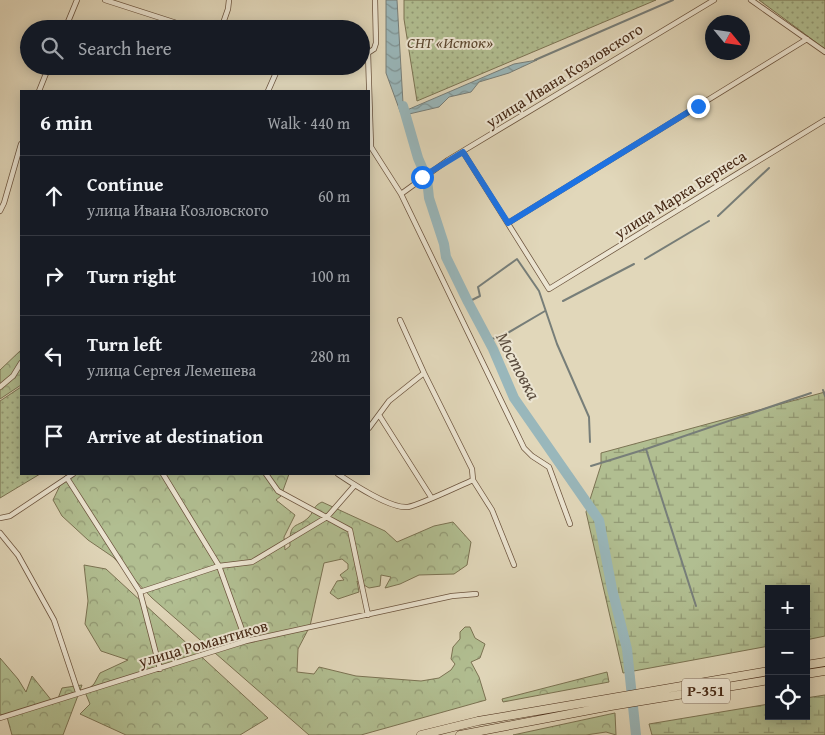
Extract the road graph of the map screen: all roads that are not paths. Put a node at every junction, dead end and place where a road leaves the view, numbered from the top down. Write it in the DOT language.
graph roads {
  1 [pos="77,0"];
  2 [pos="105,0"];
  3 [pos="229,0"];
  4 [pos="375,0"];
  5 [pos="714,0"];
  6 [pos="751,0"];
  7 [pos="69,20"];
  8 [pos="167,20"];
  9 [pos="224,20"];
  10 [pos="807,39"];
  11 [pos="370,52"];
  12 [pos="825,52"];
  13 [pos="45,75"];
  14 [pos="275,75"];
  15 [pos="369,75"];
  16 [pos="39,90"];
  17 [pos="268,90"];
  18 [pos="369,90"];
  19 [pos="370,116"];
  20 [pos="825,120"];
  21 [pos="20,148"];
  22 [pos="463,152"];
  23 [pos="401,194"];
  24 [pos="0,211"];
  25 [pos="508,223"];
  26 [pos="400,320"];
  27 [pos="20,365"];
  28 [pos="424,374"];
  29 [pos="0,387"];
  30 [pos="379,415"];
  31 [pos="370,427"];
  32 [pos="72,475"];
  33 [pos="164,475"];
  34 [pos="267,475"];
  35 [pos="340,475"];
  36 [pos="67,478"];
  37 [pos="473,480"];
  38 [pos="355,485"];
  39 [pos="431,497"];
  40 [pos="327,516"];
  41 [pos="0,518"];
  42 [pos="570,524"];
  43 [pos="0,533"];
  44 [pos="514,565"];
  45 [pos="219,566"];
  46 [pos="140,592"];
  47 [pos="476,594"];
  48 [pos="368,615"];
  49 [pos="246,641"];
  50 [pos="825,662"];
  51 [pos="810,664"];
  52 [pos="160,670"];
  53 [pos="825,671"];
  54 [pos="765,672"];
  55 [pos="810,673"];
  56 [pos="765,681"];
  57 [pos="78,692"];
  58 [pos="0,718"];
  59 [pos="421,735"];
  60 [pos="460,735"];
  1 -- 7 [label="street"];
  2 -- 8 [label="street"];
  3 -- 9 [label="street"];
  4 -- 11 [label="street"];
  5 -- 22 [label="street, улица Ивана Козловского"];
  6 -- 10 [label="street"];
  10 -- 12 [label="street"];
  10 -- 25 [label="street"];
  13 -- 16 [label="street"];
  14 -- 17 [label="street"];
  15 -- 18 [label="street"];
  19 -- 23 [label="street"];
  20 -- 25 [label="street, улица Марка Бернеса"];
  21 -- 24 [label="street"];
  22 -- 23 [label="street, улица Ивана Козловского"];
  22 -- 25 [label="street"];
  23 -- 42 [label="street"];
  26 -- 28 [label="street"];
  27 -- 29 [label="street"];
  28 -- 30 [label="street"];
  28 -- 37 [label="street"];
  30 -- 31 [label="street"];
  30 -- 39 [label="street"];
  32 -- 36 [label="street"];
  33 -- 45 [label="street"];
  34 -- 40 [label="street"];
  35 -- 38 [label="street"];
  36 -- 41 [label="street"];
  36 -- 46 [label="street"];
  37 -- 39 [label="street"];
  37 -- 44 [label="street"];
  38 -- 39 [label="street"];
  38 -- 40 [label="street"];
  40 -- 45 [label="street"];
  40 -- 48 [label="street"];
  43 -- 57 [label="street"];
  45 -- 46 [label="street"];
  45 -- 49 [label="street"];
  46 -- 52 [label="street"];
  47 -- 48 [label="street, улица Романтиков"];
  48 -- 49 [label="street, улица Романтиков"];
  49 -- 52 [label="street, улица Романтиков"];
  50 -- 51 [label="highway"];
  52 -- 57 [label="street, улица Романтиков"];
  53 -- 55 [label="highway"];
  54 -- 59 [label="highway, Р-351"];
  56 -- 60 [label="highway, Р-351"];
  57 -- 58 [label="street, улица Романтиков"];
}
